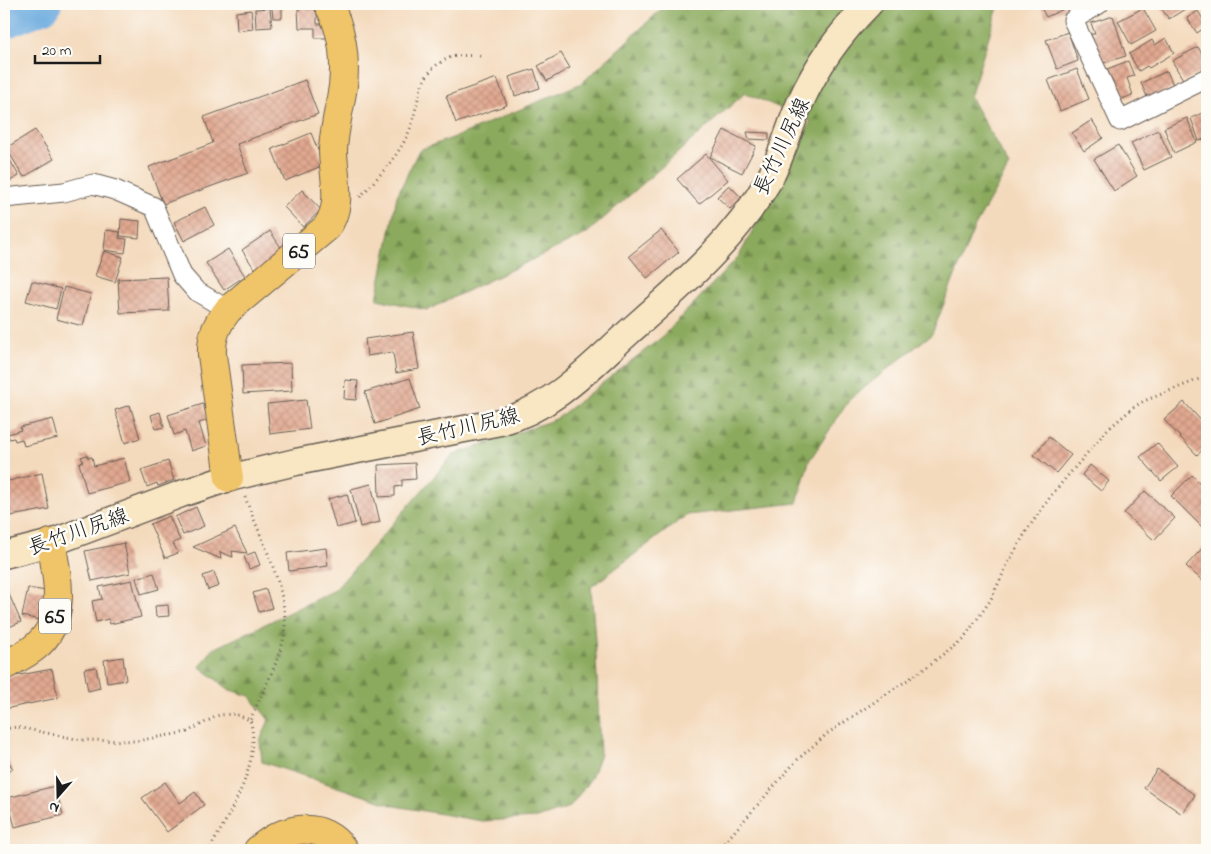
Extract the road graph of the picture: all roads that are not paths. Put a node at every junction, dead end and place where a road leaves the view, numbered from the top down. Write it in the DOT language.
graph roads {
  1 [pos="328,4"];
  2 [pos="869,4"];
  3 [pos="1099,4"];
  4 [pos="1207,78"];
  5 [pos="4,198"];
  6 [pos="228,310"];
  7 [pos="229,478"];
  8 [pos="51,542"];
  9 [pos="4,555"];
  10 [pos="4,666"];
  11 [pos="258,850"];
  12 [pos="344,850"];
  1 -- 6 [label="main road, 65"];
  2 -- 7 [label="main road, 長竹川尻線"];
  3 -- 4 [label="street"];
  5 -- 6 [label="street"];
  6 -- 7 [label="main road, 65"];
  7 -- 8 [label="main road, 長竹川尻線"];
  8 -- 9 [label="main road, 長竹川尻線"];
  8 -- 10 [label="main road, 65"];
  11 -- 12 [label="main road"];
}
